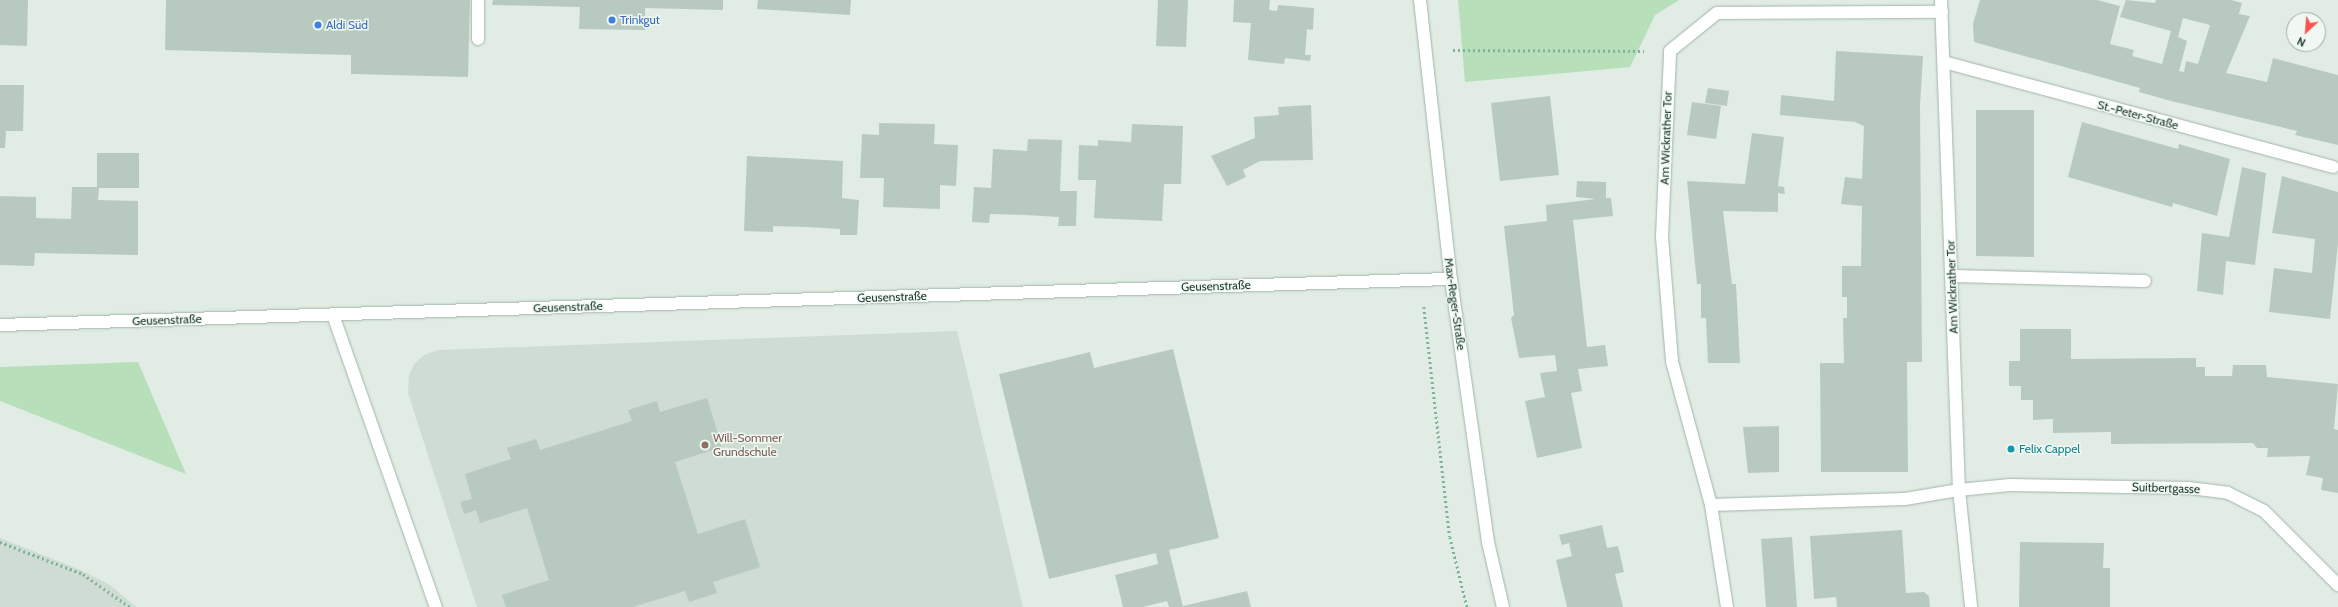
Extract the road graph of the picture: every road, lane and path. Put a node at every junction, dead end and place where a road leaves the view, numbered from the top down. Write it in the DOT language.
graph roads {
  1 [pos="478,0"];
  2 [pos="1420,0"];
  3 [pos="1941,6"];
  4 [pos="478,39"];
  5 [pos="1425,49"];
  6 [pos="1670,51"];
  7 [pos="1944,62"];
  8 [pos="2336,168"];
  9 [pos="1951,276"];
  10 [pos="1451,279"];
  11 [pos="1420,280"];
  12 [pos="2145,281"];
  13 [pos="333,315"];
  14 [pos="0,325"];
  15 [pos="1959,490"];
  16 [pos="1711,506"];
  17 [pos="0,542"];
  18 [pos="2338,586"];
  19 [pos="433,605"];
  20 [pos="130,607"];
  21 [pos="1467,607"];
  22 [pos="1503,607"];
  23 [pos="1727,607"];
  24 [pos="1971,607"];
  1 -- 4 [label="street"];
  2 -- 5 [label="street, Max-Reger-Straße"];
  3 -- 6 [label="street, Am Wickrather Tor"];
  3 -- 7 [label="street, Am Wickrather Tor"];
  5 -- 6 [label="path"];
  5 -- 10 [label="street, Max-Reger-Straße"];
  6 -- 16 [label="street, Am Wickrather Tor"];
  7 -- 8 [label="street, St.-Peter-Straße"];
  7 -- 9 [label="street, Am Wickrather Tor"];
  9 -- 12 [label="street"];
  9 -- 15 [label="street, Am Wickrather Tor"];
  10 -- 11 [label="street, Geusenstraße"];
  10 -- 22 [label="street, Max-Reger-Straße"];
  11 -- 13 [label="street, Geusenstraße"];
  11 -- 21 [label="path"];
  13 -- 14 [label="street, Geusenstraße"];
  13 -- 19 [label="street"];
  15 -- 16 [label="street"];
  15 -- 18 [label="street, Suitbertgasse"];
  15 -- 24 [label="street, Am Wickrather Tor"];
  16 -- 23 [label="street, Am Wickrather Tor"];
  17 -- 20 [label="path"];
}
